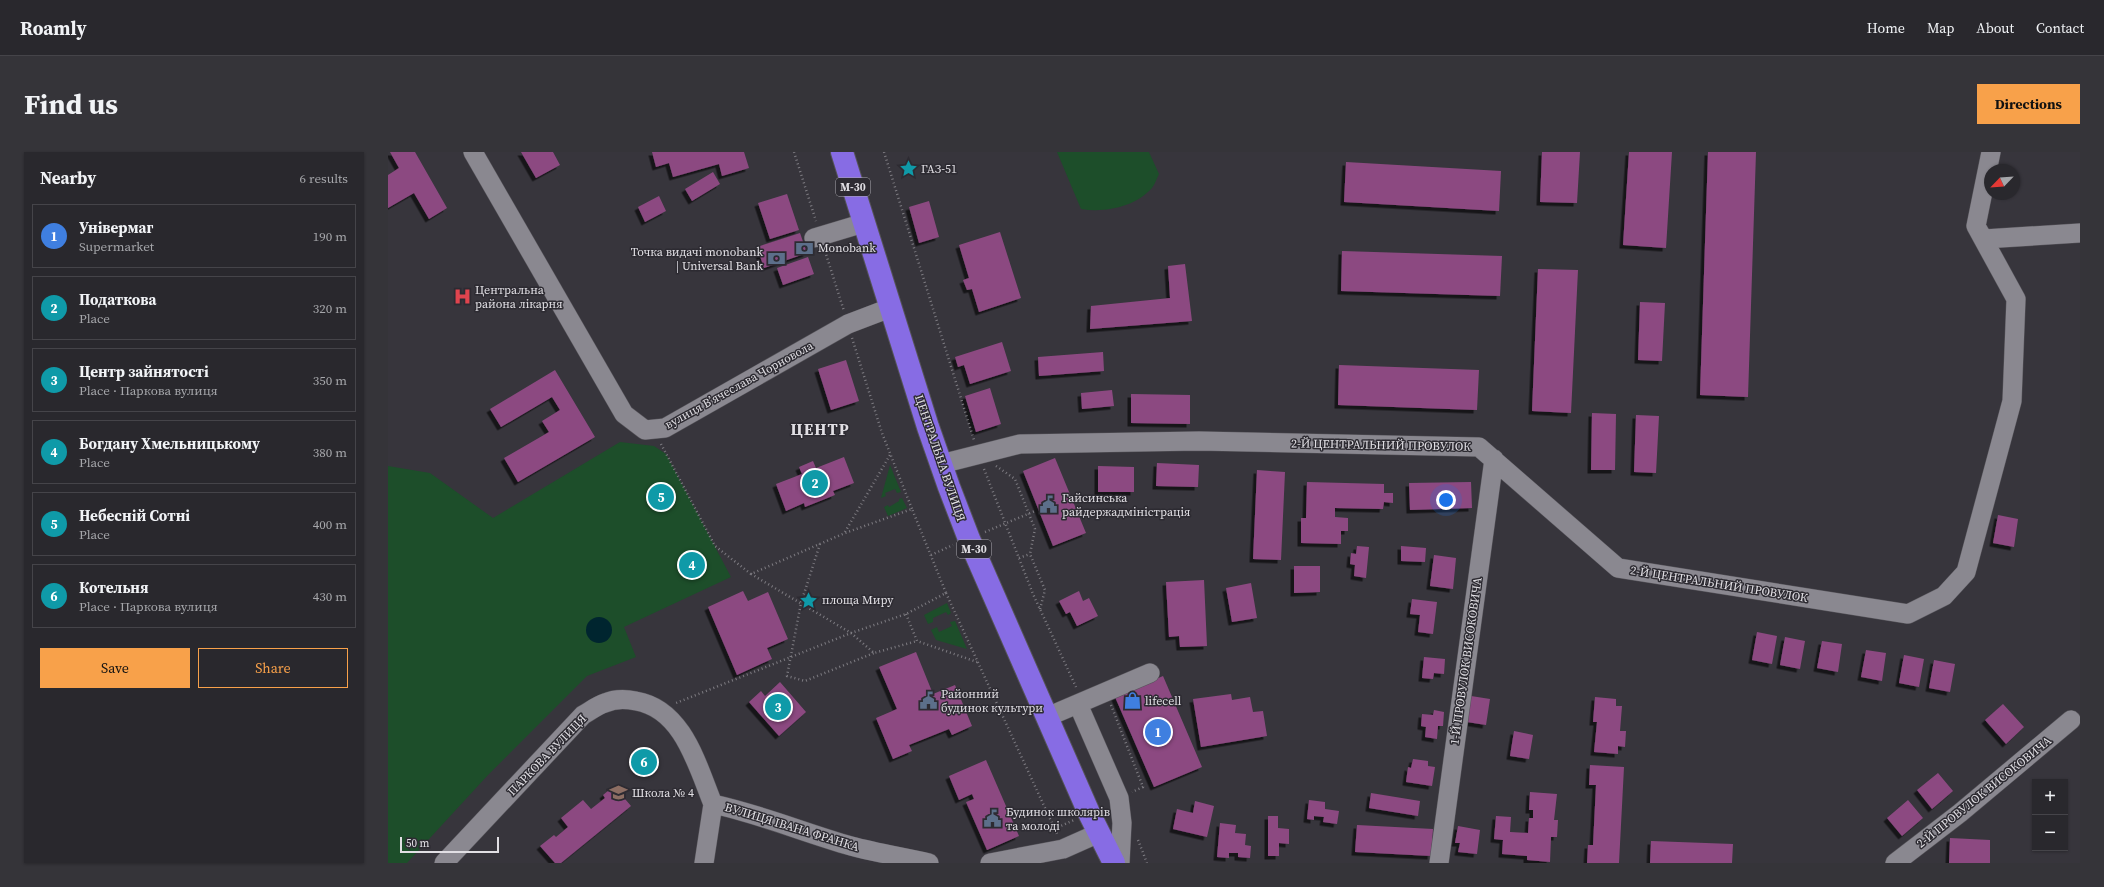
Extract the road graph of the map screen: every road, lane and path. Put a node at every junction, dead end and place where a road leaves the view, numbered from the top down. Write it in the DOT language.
graph roads {
  1 [pos="473,152"];
  2 [pos="842,152"];
  3 [pos="884,152"];
  4 [pos="1991,152"];
  5 [pos="864,223"];
  6 [pos="2080,233"];
  7 [pos="814,238"];
  8 [pos="1984,240"];
  9 [pos="890,308"];
  10 [pos="848,324"];
  11 [pos="653,429"];
  12 [pos="890,455"];
  13 [pos="981,459"];
  14 [pos="1494,459"];
  15 [pos="941,464"];
  16 [pos="912,510"];
  17 [pos="1035,511"];
  18 [pos="1029,514"];
  19 [pos="1005,524"];
  20 [pos="985,532"];
  21 [pos="845,533"];
  22 [pos="820,543"];
  23 [pos="953,545"];
  24 [pos="1030,554"];
  25 [pos="931,555"];
  26 [pos="1019,558"];
  27 [pos="751,574"];
  28 [pos="946,593"];
  29 [pos="801,603"];
  30 [pos="1040,609"];
  31 [pos="906,614"];
  32 [pos="851,633"];
  33 [pos="917,640"];
  34 [pos="874,653"];
  35 [pos="789,658"];
  36 [pos="977,662"];
  37 [pos="1150,673"];
  38 [pos="1106,692"];
  39 [pos="1081,703"];
  40 [pos="660,709"];
  41 [pos="1047,717"];
  42 [pos="2071,720"];
  43 [pos="1119,798"];
  44 [pos="713,804"];
  45 [pos="1077,818"];
  46 [pos="1054,830"];
  47 [pos="1098,833"];
  48 [pos="1063,849"];
  49 [pos="444,863"];
  50 [pos="704,863"];
  51 [pos="929,863"];
  52 [pos="990,863"];
  53 [pos="1114,863"];
  54 [pos="1120,863"];
  55 [pos="1439,863"];
  56 [pos="1895,863"];
  1 -- 11 [label="street, вулиця Вʼячеслава Чорновола"];
  2 -- 5 [label="highway, ЦЕНТРАЛЬНА ВУЛИЦЯ / М-30"];
  3 -- 13 [label="path"];
  4 -- 8 [label="street, 2-Й ЦЕНТРАЛЬНИЙ ПРОВУЛОК"];
  5 -- 7 [label="street"];
  5 -- 9 [label="highway, ЦЕНТРАЛЬНА ВУЛИЦЯ / М-30"];
  6 -- 8 [label="street"];
  8 -- 14 [label="street, 2-Й ЦЕНТРАЛЬНИЙ ПРОВУЛОК"];
  9 -- 10 [label="street, вулиця Вʼячеслава Чорновола"];
  9 -- 15 [label="highway, ЦЕНТРАЛЬНА ВУЛИЦЯ / М-30"];
  10 -- 11 [label="street, вулиця Вʼячеслава Чорновола"];
  10 -- 12 [label="path"];
  11 -- 27 [label="path"];
  12 -- 16 [label="path"];
  12 -- 21 [label="path"];
  13 -- 14 [label="street, 2-Й ЦЕНТРАЛЬНИЙ ПРОВУЛОК"];
  13 -- 15 [label="street, 2-Й ЦЕНТРАЛЬНИЙ ПРОВУЛОК"];
  13 -- 18 [label="path"];
  13 -- 19 [label="path"];
  14 -- 55 [label="street, 1-Й ПРОВУЛОК ВИСОКОВИЧА"];
  15 -- 41 [label="highway, ЦЕНТРАЛЬНА ВУЛИЦЯ / М-30"];
  16 -- 21 [label="path"];
  16 -- 25 [label="path"];
  17 -- 18 [label="path"];
  18 -- 19 [label="path"];
  18 -- 24 [label="path"];
  19 -- 20 [label="path"];
  19 -- 26 [label="path"];
  21 -- 22 [label="path"];
  22 -- 27 [label="path"];
  22 -- 29 [label="path"];
  23 -- 25 [label="path"];
  24 -- 26 [label="path"];
  24 -- 30 [label="path"];
  25 -- 28 [label="path"];
  26 -- 30 [label="path"];
  27 -- 29 [label="path"];
  28 -- 31 [label="path"];
  28 -- 36 [label="path"];
  29 -- 32 [label="path"];
  29 -- 35 [label="path"];
  30 -- 39 [label="path"];
  31 -- 32 [label="path"];
  31 -- 33 [label="path"];
  32 -- 34 [label="path"];
  32 -- 35 [label="path"];
  33 -- 34 [label="path"];
  33 -- 36 [label="path"];
  34 -- 35 [label="path"];
  35 -- 40 [label="path"];
  36 -- 46 [label="path"];
  37 -- 38 [label="street"];
  38 -- 39 [label="street"];
  38 -- 43 [label="path"];
  39 -- 41 [label="street"];
  39 -- 43 [label="street"];
  40 -- 44 [label="street, ПАРКОВА ВУЛИЦЯ"];
  40 -- 49 [label="street, ПАРКОВА ВУЛИЦЯ"];
  41 -- 47 [label="highway, ЦЕНТРАЛЬНА ВУЛИЦЯ / М-30"];
  42 -- 56 [label="street, 2-Й ПРОВУЛОК ВИСОКОВИЧА"];
  43 -- 54 [label="street"];
  44 -- 50 [label="street, ВУЛИЦЯ ІВАНА ФРАНКА"];
  44 -- 51 [label="street, ВУЛИЦЯ ІВАНА ФРАНКА"];
  45 -- 46 [label="path"];
  46 -- 48 [label="path"];
  47 -- 48 [label="street"];
  47 -- 53 [label="highway, ЦЕНТРАЛЬНА ВУЛИЦЯ / М-30"];
  48 -- 52 [label="street"];
}
